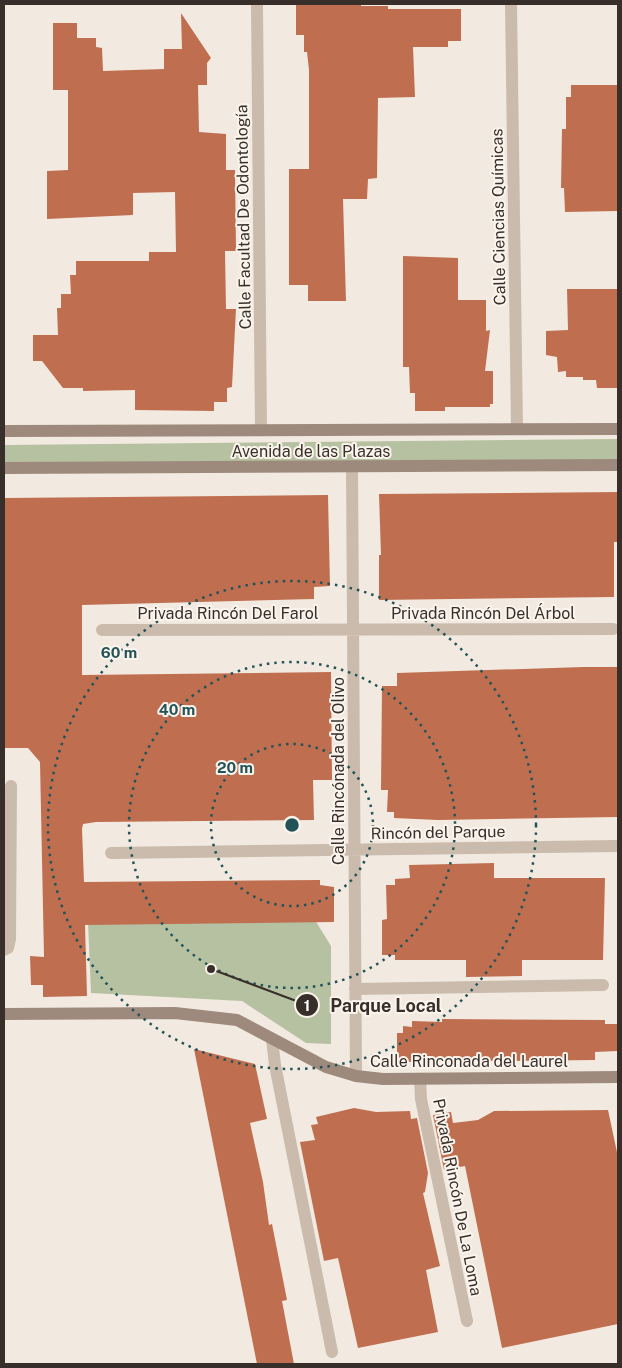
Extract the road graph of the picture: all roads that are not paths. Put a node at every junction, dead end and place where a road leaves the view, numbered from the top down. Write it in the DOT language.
graph roads {
  1 [pos="257,4"];
  2 [pos="511,4"];
  3 [pos="618,428"];
  4 [pos="517,429"];
  5 [pos="261,430"];
  6 [pos="4,431"];
  7 [pos="618,465"];
  8 [pos="352,467"];
  9 [pos="4,468"];
  10 [pos="353,629"];
  11 [pos="613,629"];
  12 [pos="102,630"];
  13 [pos="11,786"];
  14 [pos="616,846"];
  15 [pos="354,850"];
  16 [pos="111,853"];
  17 [pos="4,950"];
  18 [pos="603,985"];
  19 [pos="355,989"];
  20 [pos="4,1014"];
  21 [pos="272,1038"];
  22 [pos="356,1076"];
  23 [pos="618,1077"];
  24 [pos="420,1080"];
  25 [pos="467,1321"];
  26 [pos="332,1352"];
  1 -- 5 [label="street, Calle Facultad De Odontología"];
  2 -- 4 [label="street, Calle Ciencias Químicas"];
  3 -- 4 [label="street, Avenida de las Plazas"];
  4 -- 5 [label="street, Avenida de las Plazas"];
  5 -- 6 [label="street, Avenida de las Plazas"];
  7 -- 8 [label="street, Avenida de las Plazas"];
  8 -- 9 [label="street, Avenida de las Plazas"];
  8 -- 10 [label="street, Calle Rincónada del Olivo"];
  10 -- 11 [label="street, Privada Rincón Del Árbol"];
  10 -- 12 [label="street, Privada Rincón Del Farol"];
  10 -- 15 [label="street, Calle Rincónada del Olivo"];
  13 -- 17 [label="street"];
  14 -- 15 [label="street, Rincón del Parque"];
  15 -- 16 [label="street, Rincón del Parque"];
  15 -- 19 [label="street, Calle Rincónada del Olivo"];
  18 -- 19 [label="street"];
  19 -- 22 [label="street, Calle Rincónada del Olivo"];
  20 -- 21 [label="street, Calle Rinconada del Laurel"];
  21 -- 22 [label="street, Calle Rinconada del Laurel"];
  21 -- 26 [label="street"];
  22 -- 24 [label="street, Calle Rinconada del Laurel"];
  23 -- 24 [label="street, Calle Rinconada del Laurel"];
  24 -- 25 [label="street, Privada Rincón De La Loma"];
}
